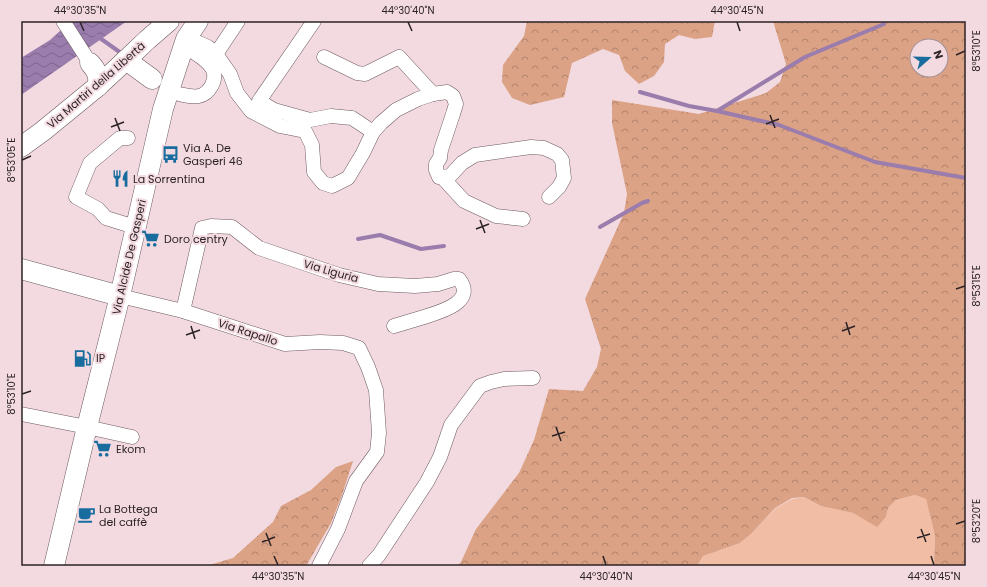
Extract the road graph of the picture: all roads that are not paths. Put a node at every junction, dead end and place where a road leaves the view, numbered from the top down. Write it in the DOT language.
graph roads {
  1 [pos="63,21"];
  2 [pos="170,21"];
  3 [pos="198,21"];
  4 [pos="238,21"];
  5 [pos="314,21"];
  6 [pos="185,42"];
  7 [pos="216,54"];
  8 [pos="324,57"];
  9 [pos="105,70"];
  10 [pos="152,79"];
  11 [pos="179,94"];
  12 [pos="433,94"];
  13 [pos="373,132"];
  14 [pos="128,138"];
  15 [pos="21,147"];
  16 [pos="442,178"];
  17 [pos="549,197"];
  18 [pos="523,219"];
  19 [pos="135,227"];
  20 [pos="21,269"];
  21 [pos="120,296"];
  22 [pos="182,311"];
  23 [pos="394,326"];
  24 [pos="533,378"];
  25 [pos="21,414"];
  26 [pos="87,427"];
  27 [pos="132,436"];
  28 [pos="54,566"];
  29 [pos="319,566"];
  30 [pos="369,566"];
  1 -- 9 [label="street"];
  2 -- 9 [label="main road, Via Martiri della Libertà"];
  3 -- 6 [label="main road, Via Alcide De Gasperi"];
  4 -- 7 [label="street"];
  5 -- 13 [label="street"];
  6 -- 7 [label="street"];
  6 -- 11 [label="street"];
  6 -- 19 [label="main road, Via Alcide De Gasperi"];
  7 -- 13 [label="street"];
  8 -- 12 [label="street"];
  9 -- 10 [label="main road"];
  9 -- 15 [label="main road, Via Martiri della Libertà"];
  12 -- 13 [label="street"];
  12 -- 16 [label="street"];
  14 -- 19 [label="street"];
  16 -- 17 [label="street"];
  16 -- 18 [label="street"];
  19 -- 21 [label="main road, Via Alcide De Gasperi"];
  20 -- 21 [label="main road"];
  21 -- 22 [label="street, Via Rapallo"];
  21 -- 26 [label="main road, Via Alcide De Gasperi"];
  22 -- 23 [label="street, Via Liguria"];
  22 -- 29 [label="street, Via Rapallo"];
  24 -- 30 [label="street"];
  25 -- 26 [label="street"];
  26 -- 27 [label="street"];
  26 -- 28 [label="main road, Via Alcide De Gasperi"];
}
